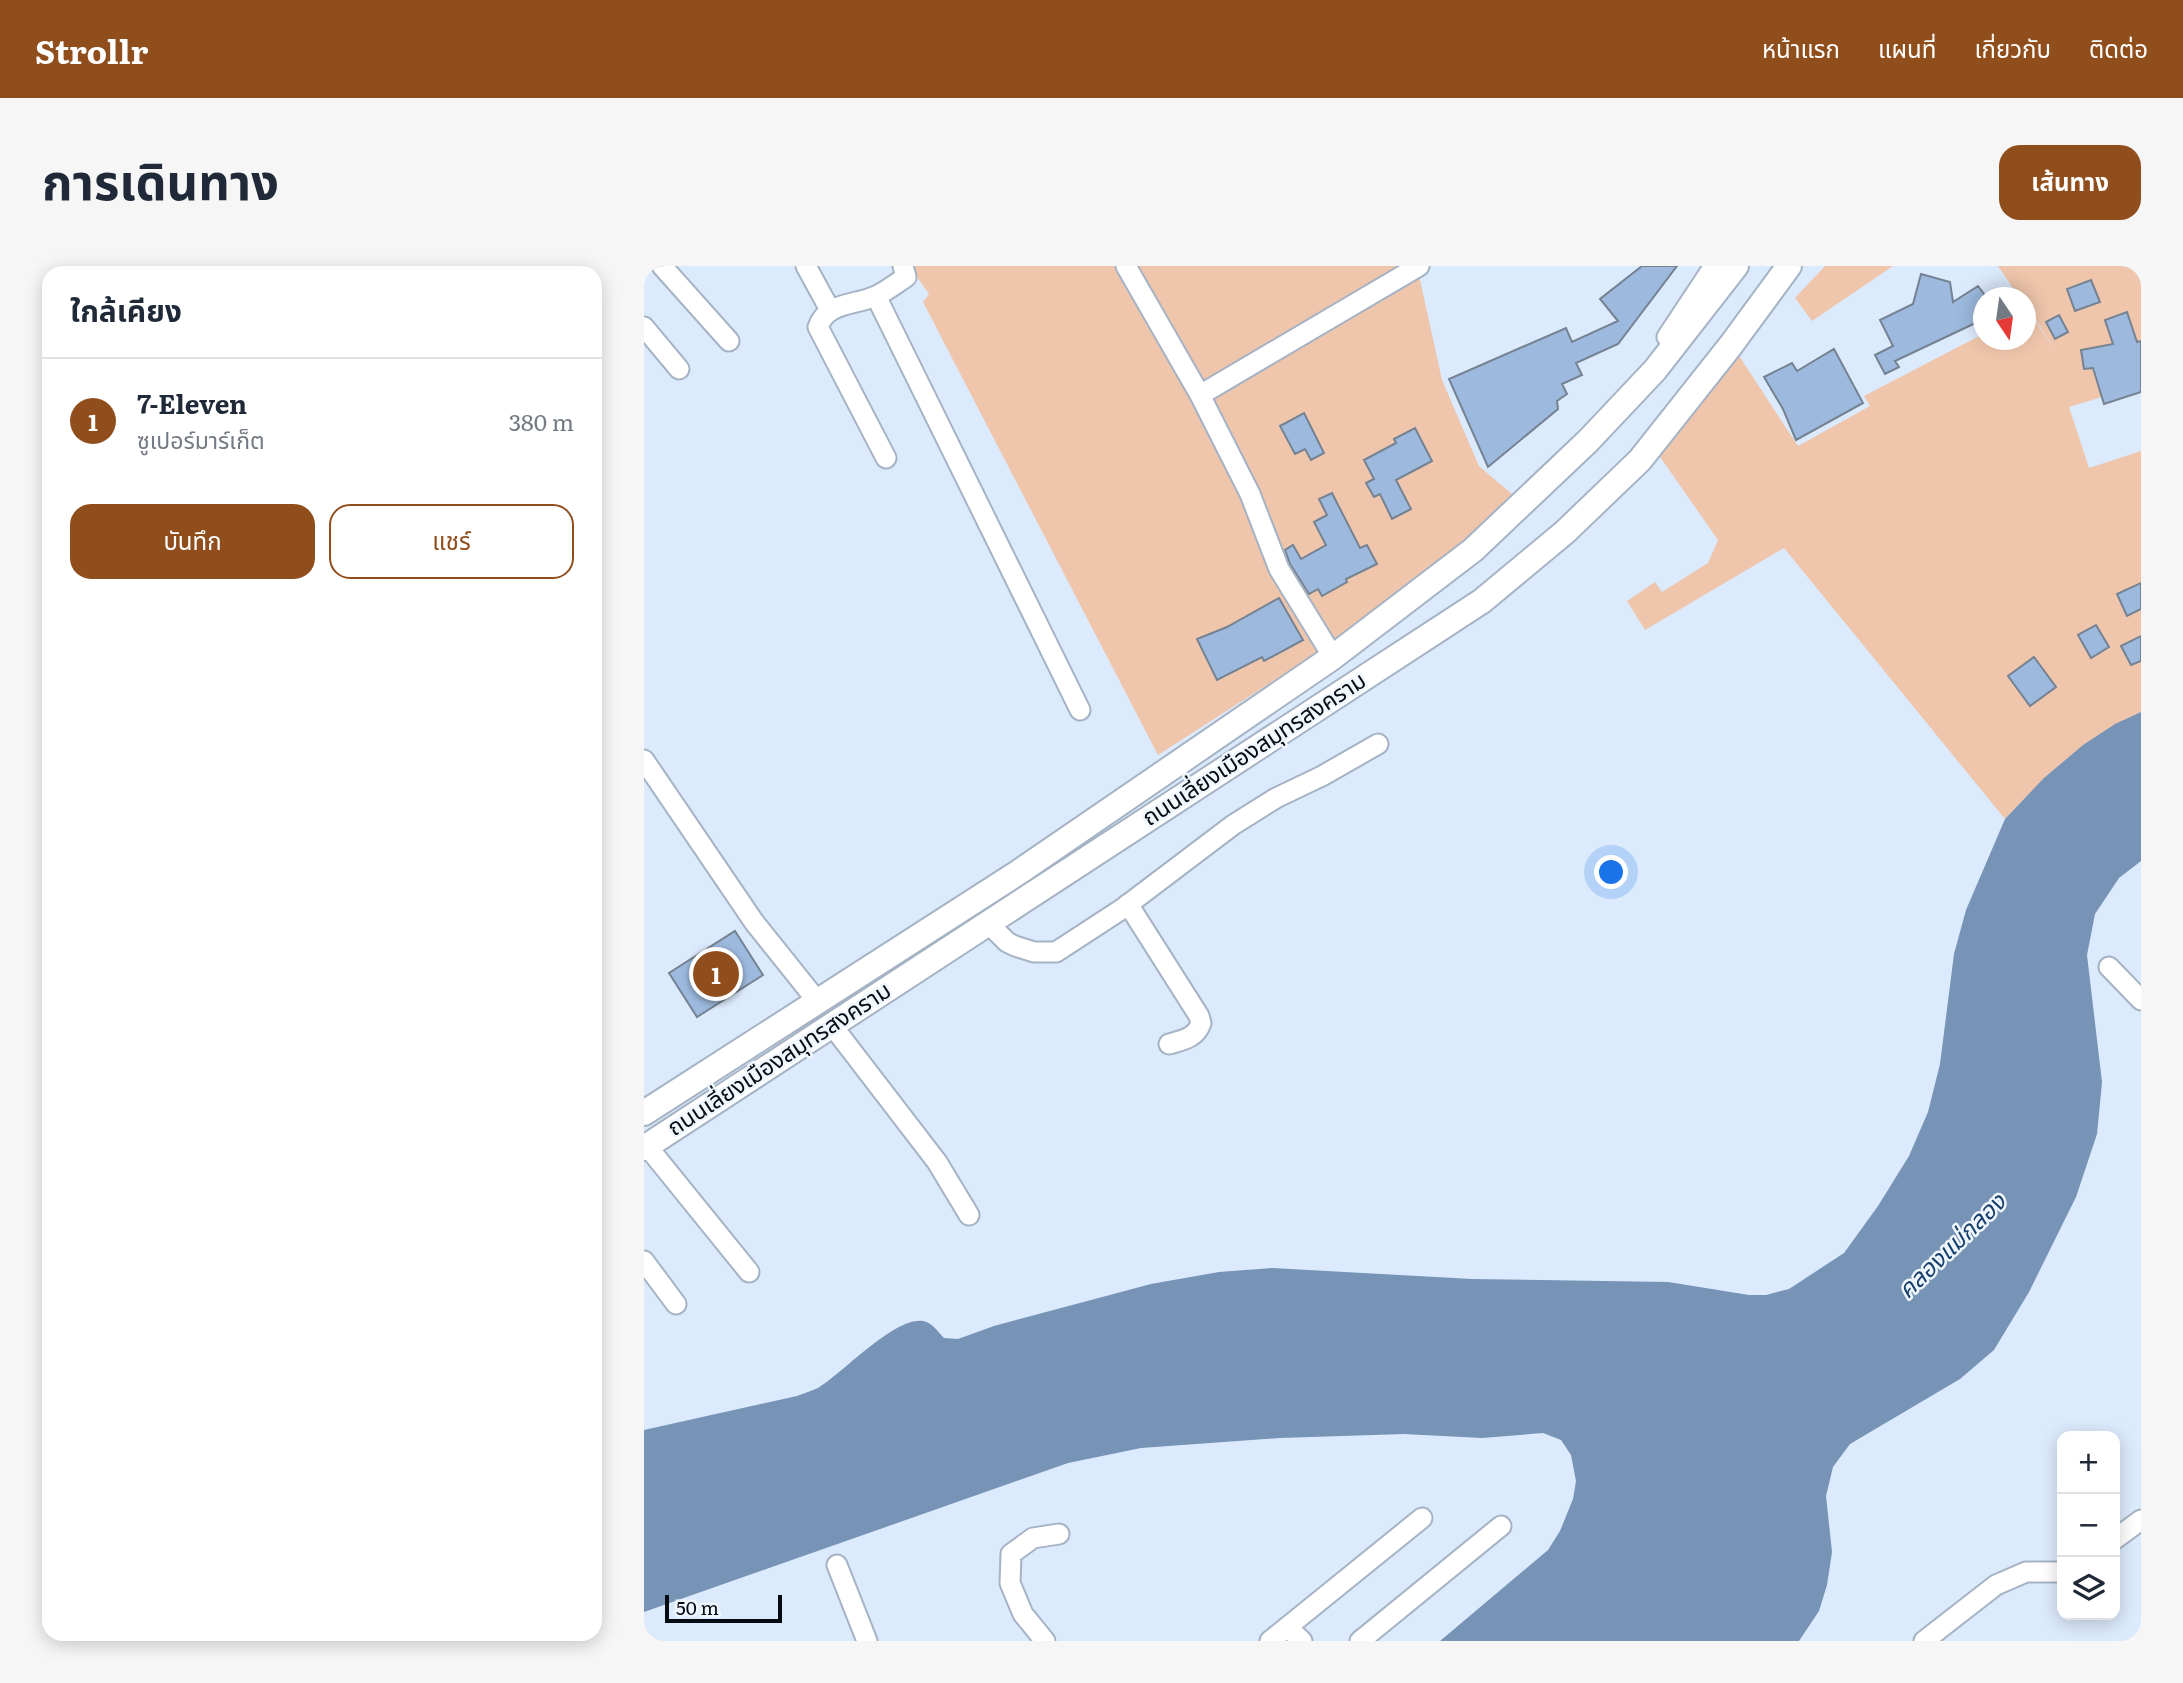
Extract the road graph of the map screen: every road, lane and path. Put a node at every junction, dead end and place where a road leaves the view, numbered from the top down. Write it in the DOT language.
graph roads {
  1 [pos="662,266"];
  2 [pos="806,266"];
  3 [pos="903,266"];
  4 [pos="1126,266"];
  5 [pos="1419,266"];
  6 [pos="1714,266"];
  7 [pos="1736,266"];
  8 [pos="1789,266"];
  9 [pos="876,296"];
  10 [pos="830,310"];
  11 [pos="644,327"];
  12 [pos="729,341"];
  13 [pos="679,369"];
  14 [pos="1200,395"];
  15 [pos="1588,441"];
  16 [pos="886,458"];
  17 [pos="1333,657"];
  18 [pos="1080,710"];
  19 [pos="1378,744"];
  20 [pos="644,760"];
  21 [pos="1128,904"];
  22 [pos="989,924"];
  23 [pos="2109,967"];
  24 [pos="2141,1000"];
  25 [pos="818,1002"];
  26 [pos="831,1024"];
  27 [pos="1169,1044"];
  28 [pos="644,1113"];
  29 [pos="646,1147"];
  30 [pos="969,1215"];
  31 [pos="644,1261"];
  32 [pos="749,1272"];
  33 [pos="676,1304"];
  34 [pos="1422,1518"];
  35 [pos="2140,1523"];
  36 [pos="1501,1525"];
  37 [pos="1059,1534"];
  38 [pos="2120,1536"];
  39 [pos="837,1565"];
  40 [pos="2057,1572"];
  41 [pos="1287,1627"];
  42 [pos="867,1641"];
  43 [pos="1045,1641"];
  44 [pos="1270,1641"];
  45 [pos="1302,1641"];
  46 [pos="1360,1641"];
  47 [pos="1924,1641"];
  1 -- 12 [label="street"];
  2 -- 10 [label="street"];
  3 -- 9 [label="street"];
  4 -- 14 [label="street"];
  5 -- 14 [label="street"];
  6 -- 15 [label="street"];
  7 -- 15 [label="main road, ถนนเลี่ยงเมืองสมุทรสงคราม"];
  8 -- 22 [label="main road, ถนนเลี่ยงเมืองสมุทรสงคราม"];
  9 -- 10 [label="street"];
  9 -- 18 [label="street"];
  10 -- 16 [label="street"];
  11 -- 13 [label="street"];
  14 -- 17 [label="street"];
  15 -- 17 [label="main road, ถนนเลี่ยงเมืองสมุทรสงคราม"];
  17 -- 25 [label="main road, ถนนเลี่ยงเมืองสมุทรสงคราม"];
  19 -- 21 [label="street"];
  20 -- 25 [label="street"];
  21 -- 22 [label="street"];
  21 -- 27 [label="street"];
  22 -- 26 [label="main road, ถนนเลี่ยงเมืองสมุทรสงคราม"];
  23 -- 24 [label="street"];
  25 -- 28 [label="main road, ถนนเลี่ยงเมืองสมุทรสงคราม"];
  26 -- 29 [label="main road, ถนนเลี่ยงเมืองสมุทรสงคราม"];
  26 -- 30 [label="street"];
  29 -- 32 [label="street"];
  31 -- 33 [label="street"];
  34 -- 41 [label="street"];
  35 -- 38 [label="street"];
  36 -- 46 [label="street"];
  37 -- 43 [label="street"];
  39 -- 42 [label="street"];
  40 -- 47 [label="street"];
  41 -- 44 [label="street"];
  41 -- 45 [label="street"];
}
